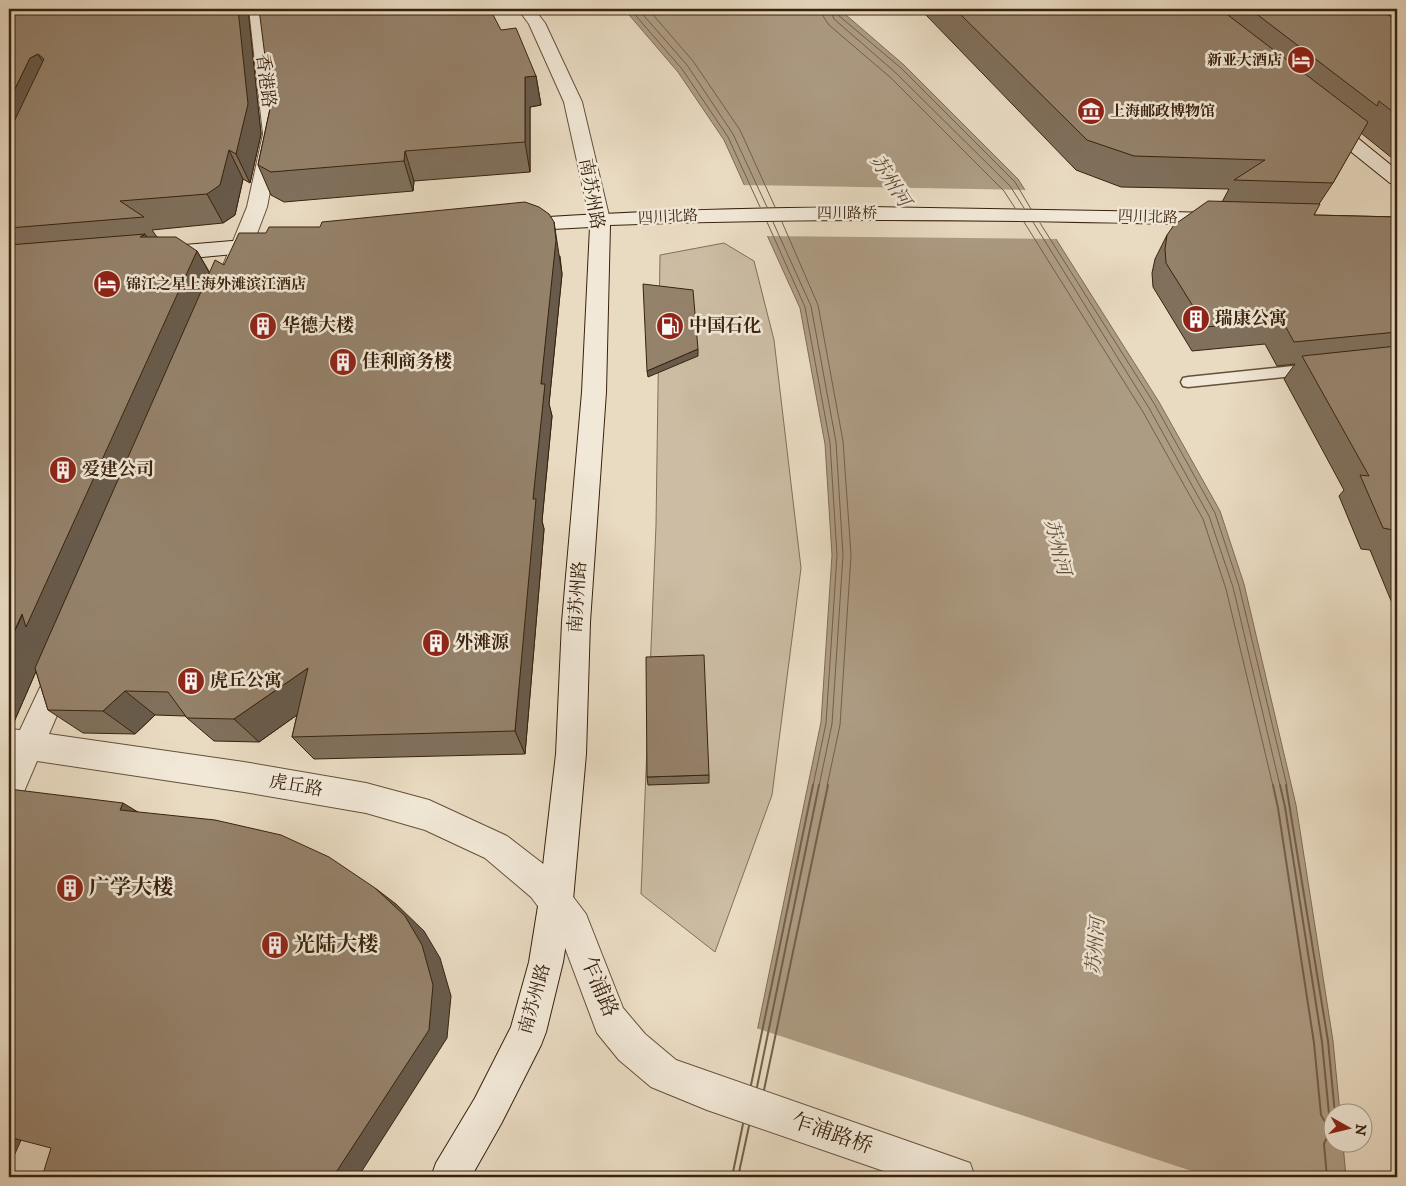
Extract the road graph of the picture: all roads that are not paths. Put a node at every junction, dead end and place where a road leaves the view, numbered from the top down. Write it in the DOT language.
graph roads {
  1 [pos="256,9"];
  2 [pos="526,9"];
  3 [pos="1311,109"];
  4 [pos="1397,179"];
  5 [pos="737,214"];
  6 [pos="1048,214"];
  7 [pos="600,220"];
  8 [pos="1243,220"];
  9 [pos="493,227"];
  10 [pos="290,243"];
  11 [pos="241,247"];
  12 [pos="144,256"];
  13 [pos="226,284"];
  14 [pos="1321,368"];
  15 [pos="1188,382"];
  16 [pos="72,647"];
  17 [pos="19,745"];
  18 [pos="9,790"];
  19 [pos="556,900"];
  20 [pos="707,1091"];
  21 [pos="450,1177"];
  22 [pos="956,1177"];
  1 -- 11 [label="street, 香港路"];
  2 -- 7 [label="street, 南苏州路"];
  3 -- 4 [label="street"];
  5 -- 6 [label="street, 四川路桥"];
  5 -- 7 [label="street, 四川北路"];
  6 -- 8 [label="street, 四川北路"];
  7 -- 9 [label="street, 四川北路"];
  7 -- 19 [label="street, 南苏州路"];
  10 -- 11 [label="street"];
  11 -- 12 [label="street"];
  11 -- 13 [label="street, 香港路"];
  14 -- 15 [label="lane"];
  16 -- 17 [label="street"];
  17 -- 18 [label="street"];
  17 -- 19 [label="street, 虎丘路"];
  19 -- 20 [label="street, 乍浦路"];
  19 -- 21 [label="street, 南苏州路"];
  20 -- 22 [label="street, 乍浦路桥"];
}
